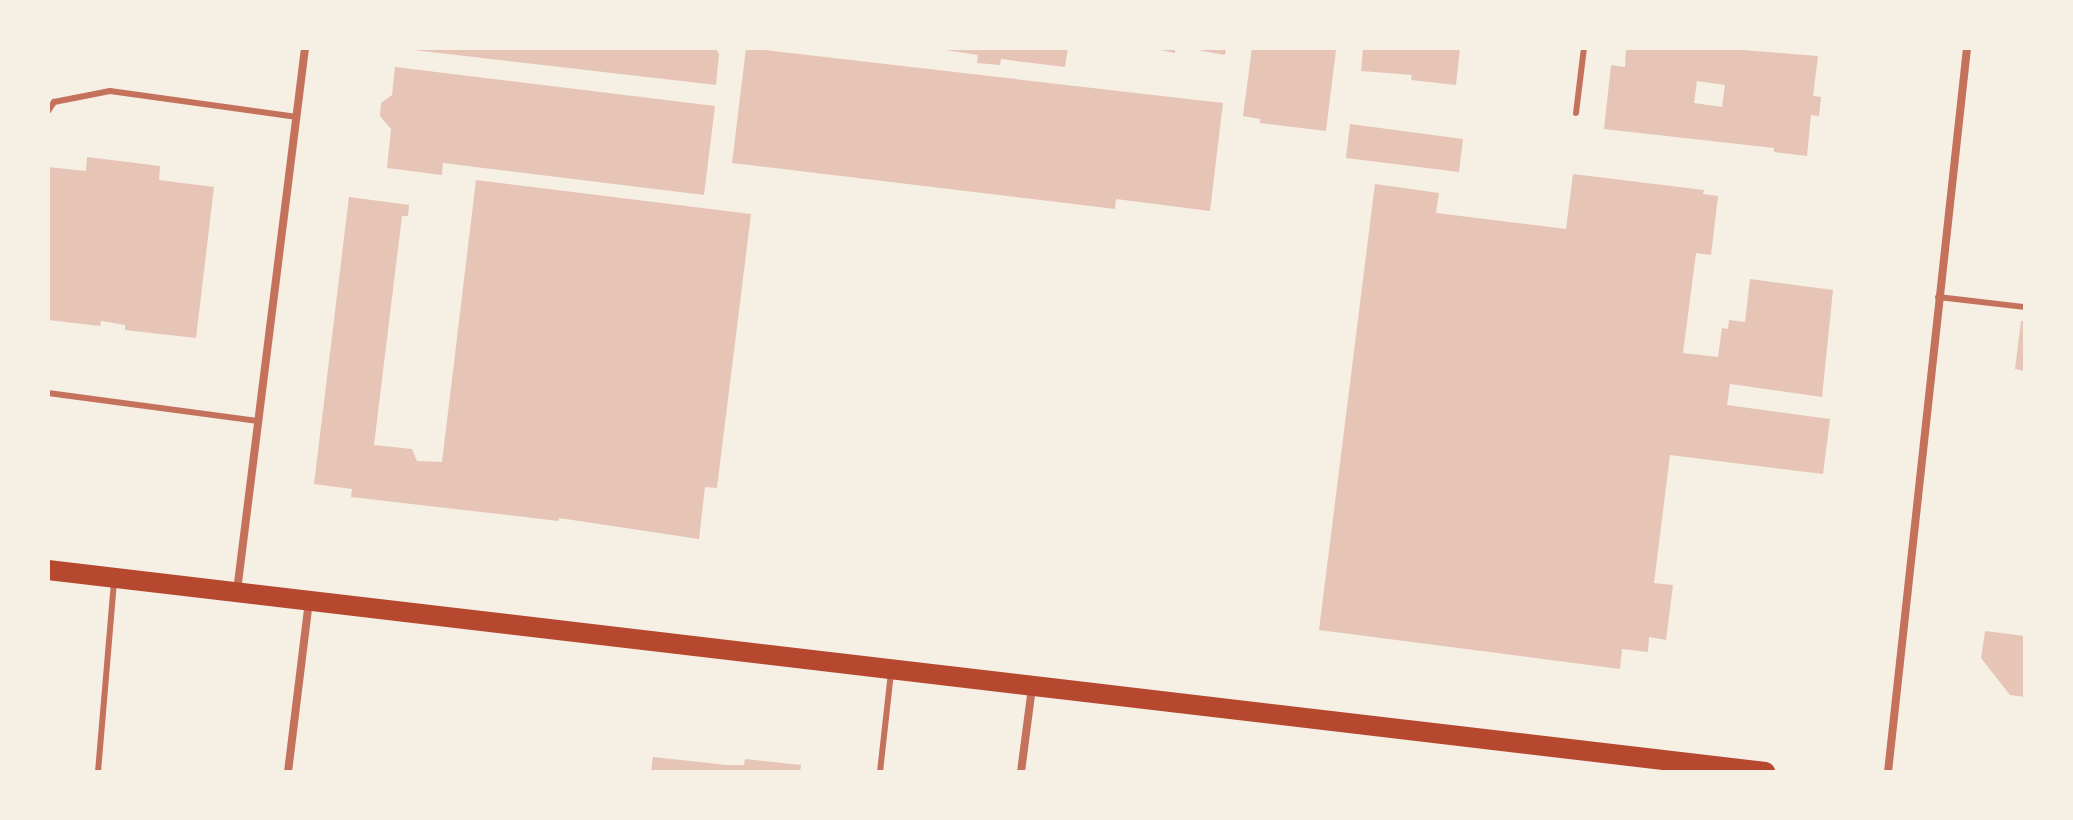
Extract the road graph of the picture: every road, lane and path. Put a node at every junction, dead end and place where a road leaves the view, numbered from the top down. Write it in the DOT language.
graph roads {
  1 [pos="305,48"];
  2 [pos="1584,48"];
  3 [pos="1967,48"];
  4 [pos="48,111"];
  5 [pos="1576,113"];
  6 [pos="297,117"];
  7 [pos="1938,297"];
  8 [pos="2025,307"];
  9 [pos="48,393"];
  10 [pos="259,421"];
  11 [pos="48,570"];
  12 [pos="114,578"];
  13 [pos="237,591"];
  14 [pos="310,600"];
  15 [pos="892,669"];
  16 [pos="1032,686"];
  17 [pos="98,772"];
  18 [pos="288,772"];
  19 [pos="880,772"];
  20 [pos="1021,772"];
  21 [pos="1765,772"];
  22 [pos="1888,772"];
  1 -- 6 [label="street"];
  2 -- 5 [label="lane"];
  3 -- 7 [label="street"];
  4 -- 6 [label="lane"];
  6 -- 10 [label="street"];
  7 -- 8 [label="lane"];
  7 -- 22 [label="street"];
  9 -- 10 [label="lane"];
  10 -- 13 [label="street"];
  11 -- 12 [label="main road"];
  12 -- 13 [label="main road"];
  12 -- 17 [label="lane"];
  13 -- 14 [label="main road"];
  14 -- 15 [label="main road"];
  14 -- 18 [label="street"];
  15 -- 16 [label="main road"];
  15 -- 19 [label="lane"];
  16 -- 20 [label="street"];
  16 -- 21 [label="main road"];
}
